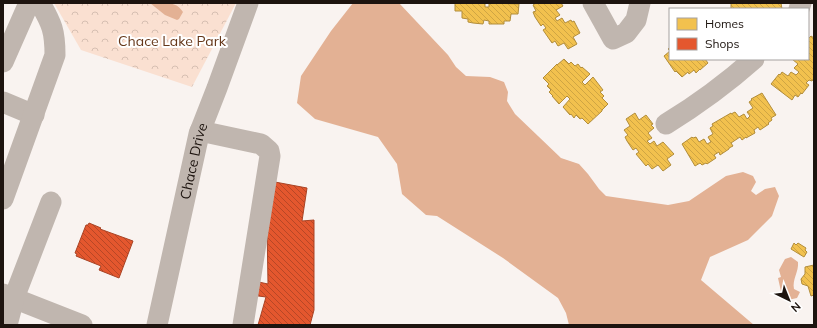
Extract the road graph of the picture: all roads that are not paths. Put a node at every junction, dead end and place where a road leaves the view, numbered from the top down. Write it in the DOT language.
graph roads {
  1 [pos="29,3"];
  2 [pos="40,3"];
  3 [pos="248,3"];
  4 [pos="593,3"];
  5 [pos="640,3"];
  6 [pos="753,60"];
  7 [pos="3,62"];
  8 [pos="3,102"];
  9 [pos="34,115"];
  10 [pos="666,124"];
  11 [pos="200,131"];
  12 [pos="3,199"];
  13 [pos="51,202"];
  14 [pos="8,296"];
  15 [pos="7,325"];
  16 [pos="82,325"];
  17 [pos="157,325"];
  18 [pos="243,325"];
  1 -- 7 [label="street"];
  2 -- 9 [label="street"];
  3 -- 11 [label="street, Chace Drive"];
  4 -- 5 [label="street"];
  6 -- 10 [label="street"];
  8 -- 9 [label="street"];
  9 -- 12 [label="street"];
  11 -- 17 [label="street, Chace Drive"];
  11 -- 18 [label="street"];
  13 -- 14 [label="street"];
  14 -- 15 [label="street"];
  14 -- 16 [label="street"];
}
